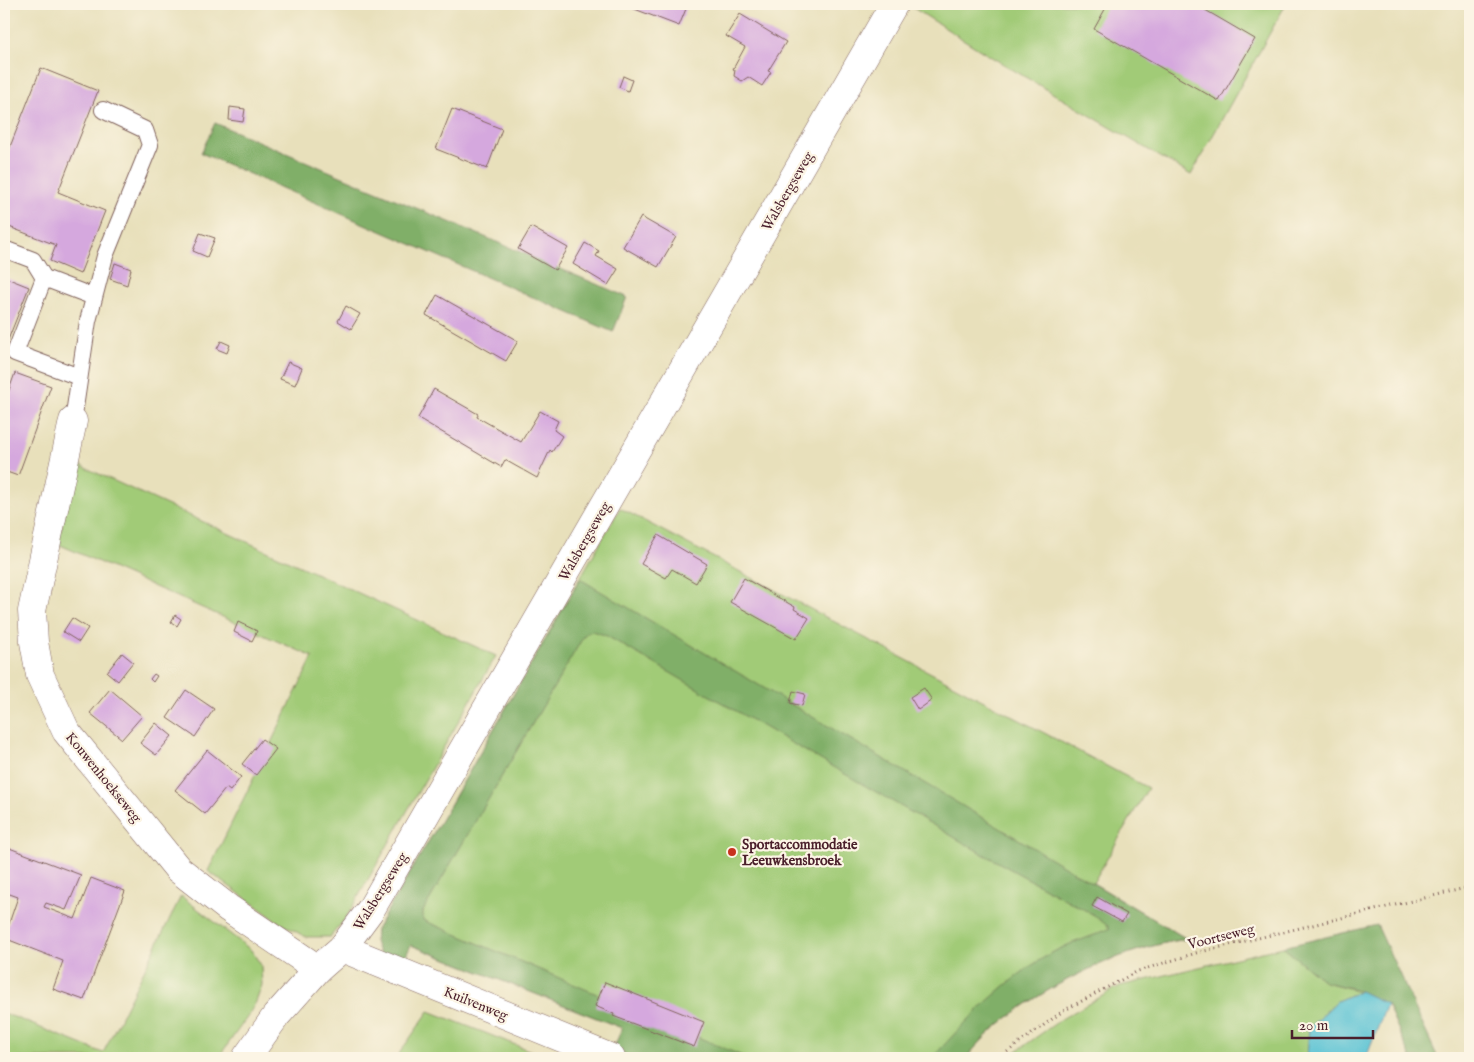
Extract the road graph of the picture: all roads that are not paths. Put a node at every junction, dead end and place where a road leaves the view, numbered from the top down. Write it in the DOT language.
graph roads {
  1 [pos="894,4"];
  2 [pos="102,110"];
  3 [pos="4,249"];
  4 [pos="44,278"];
  5 [pos="94,297"];
  6 [pos="80,377"];
  7 [pos="73,421"];
  8 [pos="342,948"];
  9 [pos="318,968"];
  10 [pos="246,1058"];
  11 [pos="611,1058"];
  1 -- 8 [label="street, Walsbergseweg"];
  2 -- 5 [label="lane"];
  3 -- 4 [label="lane"];
  4 -- 5 [label="lane"];
  4 -- 6 [label="lane"];
  5 -- 6 [label="lane"];
  6 -- 7 [label="lane"];
  7 -- 9 [label="street, Kouwenhoekseweg"];
  8 -- 9 [label="street, Walsbergseweg"];
  8 -- 11 [label="street, Kuilvenweg"];
  9 -- 10 [label="street, Walsbergseweg"];
}
